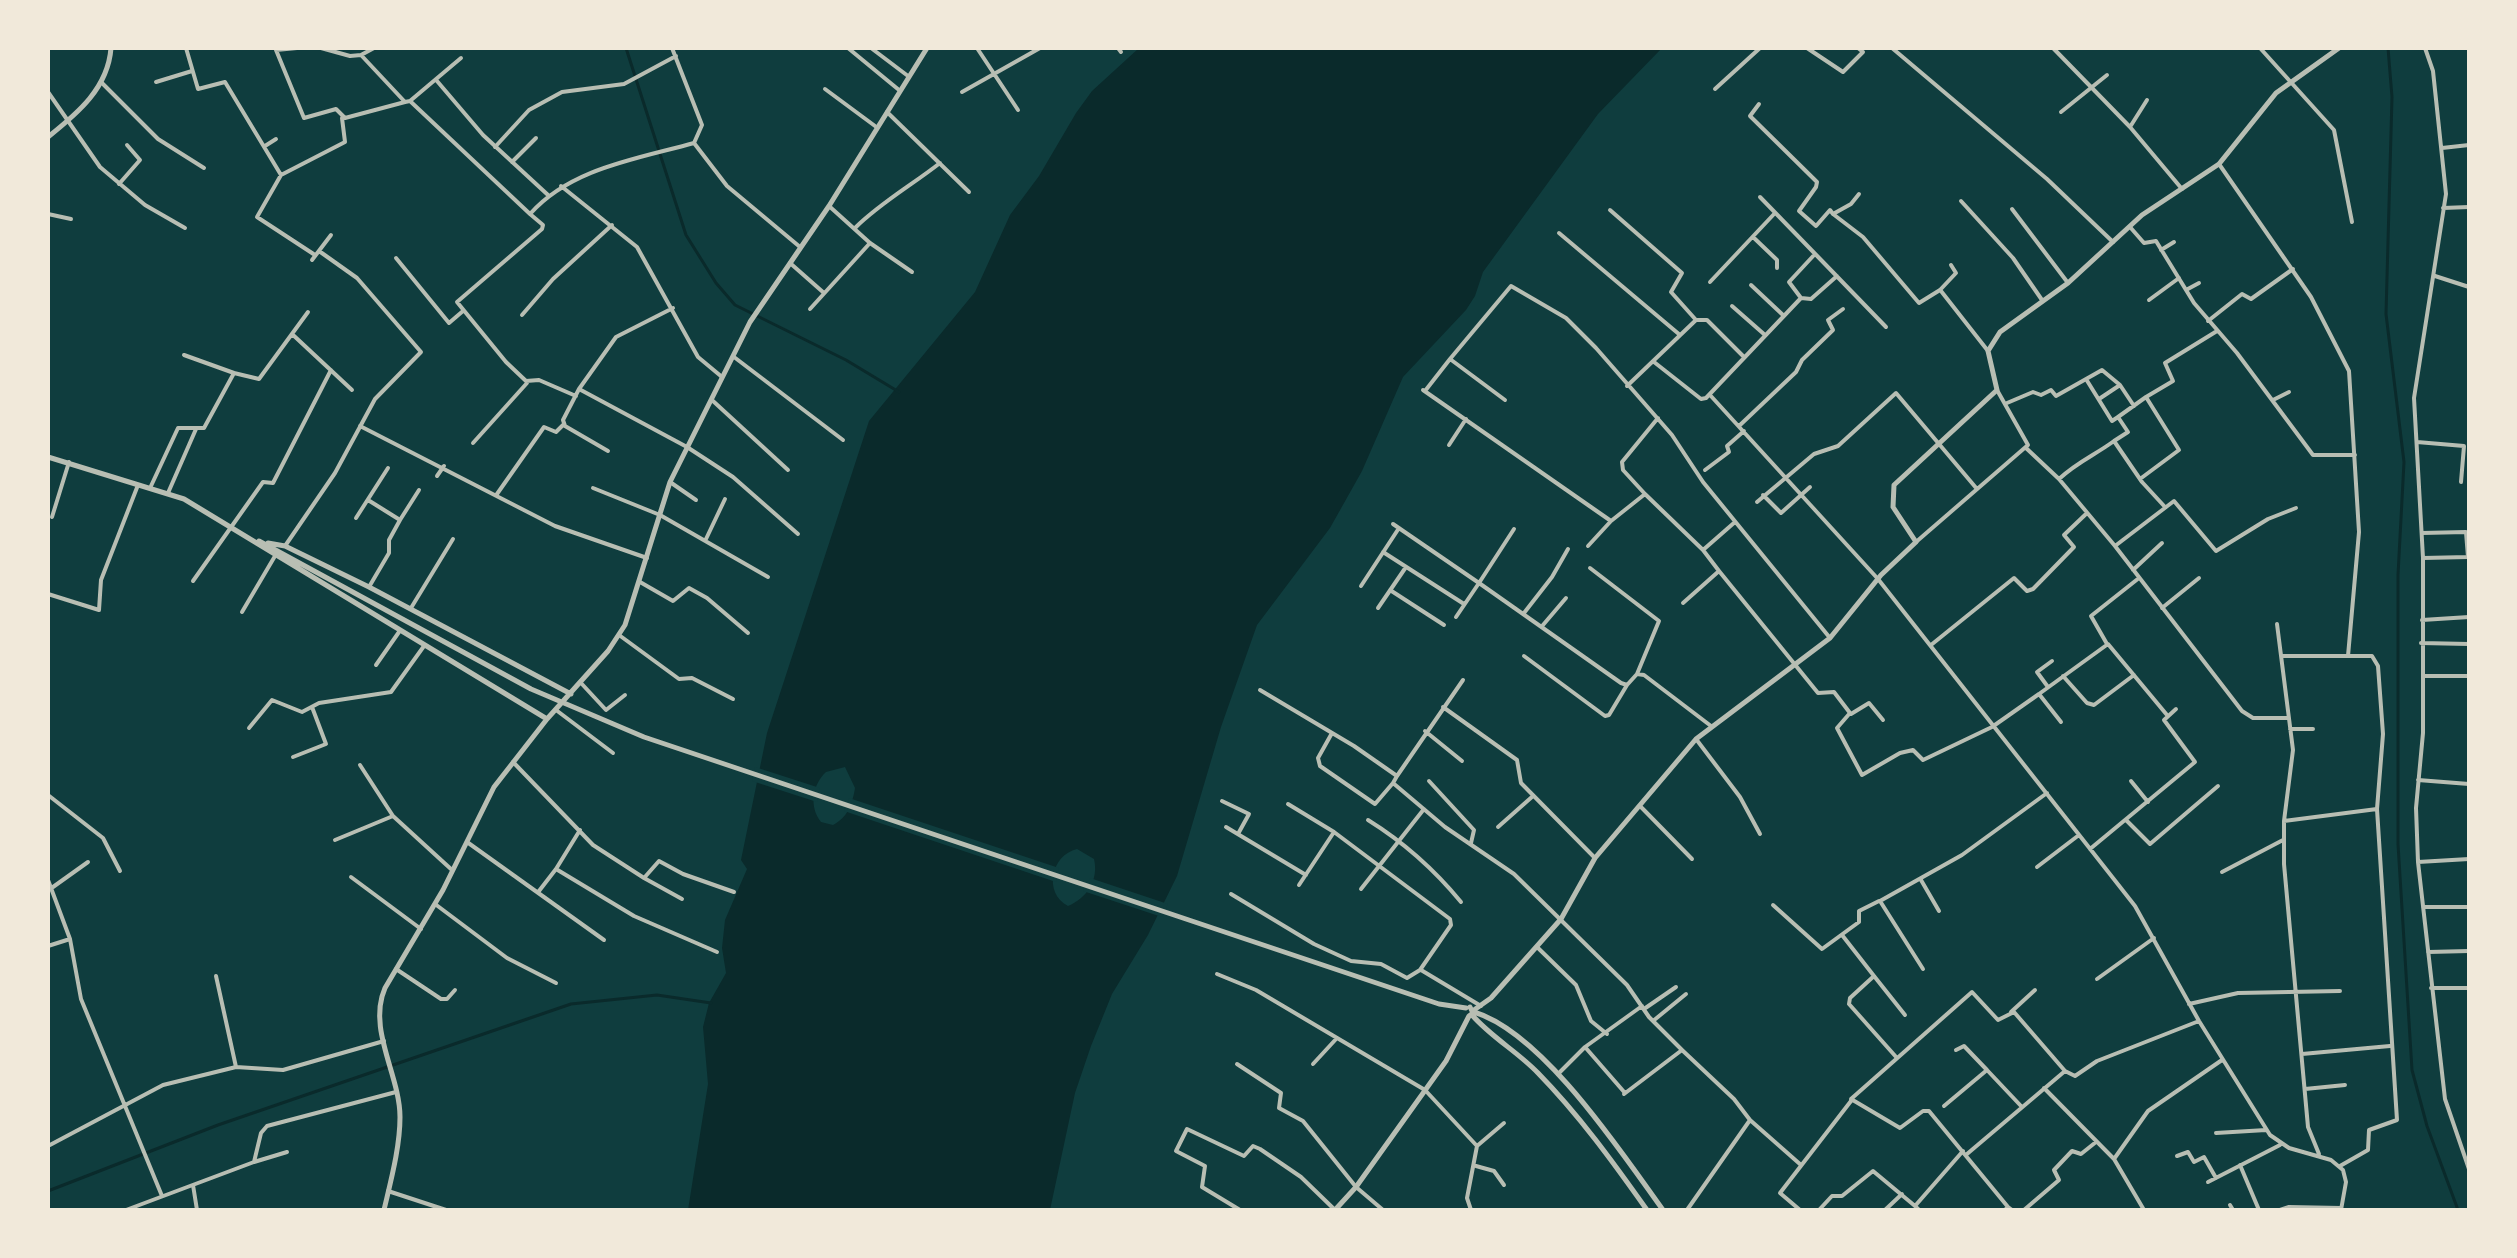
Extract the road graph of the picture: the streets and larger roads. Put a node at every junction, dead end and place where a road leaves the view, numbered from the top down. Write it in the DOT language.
graph roads {
  1 [pos="111,48"];
  2 [pos="186,48"];
  3 [pos="297,48"];
  4 [pos="321,48"];
  5 [pos="374,48"];
  6 [pos="672,48"];
  7 [pos="848,48"];
  8 [pos="871,48"];
  9 [pos="927,48"];
  10 [pos="977,48"];
  11 [pos="1040,48"];
  12 [pos="1760,48"];
  13 [pos="1807,48"];
  14 [pos="1858,48"];
  15 [pos="1892,48"];
  16 [pos="2053,48"];
  17 [pos="2260,48"];
  18 [pos="2339,48"];
  19 [pos="2425,48"];
  20 [pos="276,49"];
  21 [pos="361,55"];
  22 [pos="676,56"];
  23 [pos="461,58"];
  24 [pos="192,71"];
  25 [pos="993,72"];
  26 [pos="2107,75"];
  27 [pos="908,76"];
  28 [pos="2291,80"];
  29 [pos="437,81"];
  30 [pos="156,82"];
  31 [pos="102,83"];
  32 [pos="2092,88"];
  33 [pos="825,89"];
  34 [pos="1715,89"];
  35 [pos="899,90"];
  36 [pos="48,92"];
  37 [pos="962,92"];
  38 [pos="2147,100"];
  39 [pos="407,101"];
  40 [pos="1759,104"];
  41 [pos="1018,110"];
  42 [pos="886,111"];
  43 [pos="2061,112"];
  44 [pos="341,117"];
  45 [pos="70,119"];
  46 [pos="875,126"];
  47 [pos="2130,127"];
  48 [pos="48,137"];
  49 [pos="536,138"];
  50 [pos="276,139"];
  51 [pos="694,143"];
  52 [pos="127,145"];
  53 [pos="2469,145"];
  54 [pos="265,146"];
  55 [pos="495,147"];
  56 [pos="2442,148"];
  57 [pos="512,162"];
  58 [pos="940,163"];
  59 [pos="2219,164"];
  60 [pos="204,168"];
  61 [pos="281,175"];
  62 [pos="118,185"];
  63 [pos="561,186"];
  64 [pos="2182,189"];
  65 [pos="969,192"];
  66 [pos="1859,194"];
  67 [pos="548,195"];
  68 [pos="1760,197"];
  69 [pos="1961,201"];
  70 [pos="829,206"];
  71 [pos="2469,207"];
  72 [pos="2443,208"];
  73 [pos="2012,209"];
  74 [pos="1610,210"];
  75 [pos="1775,213"];
  76 [pos="48,214"];
  77 [pos="530,214"];
  78 [pos="1833,214"];
  79 [pos="71,219"];
  80 [pos="2352,222"];
  81 [pos="612,225"];
  82 [pos="2130,227"];
  83 [pos="185,228"];
  84 [pos="855,228"];
  85 [pos="1559,233"];
  86 [pos="331,235"];
  87 [pos="1753,237"];
  88 [pos="2174,242"];
  89 [pos="870,243"];
  90 [pos="2114,243"];
  91 [pos="801,248"];
  92 [pos="2161,250"];
  93 [pos="1815,254"];
  94 [pos="315,255"];
  95 [pos="396,258"];
  96 [pos="790,263"];
  97 [pos="1951,265"];
  98 [pos="1777,268"];
  99 [pos="2293,269"];
  100 [pos="912,272"];
  101 [pos="1837,276"];
  102 [pos="2434,276"];
  103 [pos="2179,278"];
  104 [pos="1710,282"];
  105 [pos="2068,283"];
  106 [pos="2199,283"];
  107 [pos="1751,285"];
  108 [pos="2469,287"];
  109 [pos="1940,290"];
  110 [pos="2186,290"];
  111 [pos="825,293"];
  112 [pos="1801,298"];
  113 [pos="2149,300"];
  114 [pos="2043,303"];
  115 [pos="1732,306"];
  116 [pos="673,308"];
  117 [pos="810,309"];
  118 [pos="1843,309"];
  119 [pos="463,311"];
  120 [pos="308,312"];
  121 [pos="522,315"];
  122 [pos="1784,316"];
  123 [pos="1696,320"];
  124 [pos="2208,321"];
  125 [pos="1886,327"];
  126 [pos="2217,331"];
  127 [pos="292,334"];
  128 [pos="1680,335"];
  129 [pos="1765,335"];
  130 [pos="1988,351"];
  131 [pos="184,355"];
  132 [pos="1743,356"];
  133 [pos="734,357"];
  134 [pos="1450,359"];
  135 [pos="1654,362"];
  136 [pos="331,370"];
  137 [pos="234,373"];
  138 [pos="724,378"];
  139 [pos="2086,379"];
  140 [pos="528,382"];
  141 [pos="1629,384"];
  142 [pos="2120,385"];
  143 [pos="579,389"];
  144 [pos="352,390"];
  145 [pos="1997,390"];
  146 [pos="2289,392"];
  147 [pos="1710,395"];
  148 [pos="576,396"];
  149 [pos="2146,397"];
  150 [pos="2099,399"];
  151 [pos="1505,400"];
  152 [pos="2273,400"];
  153 [pos="713,401"];
  154 [pos="2007,403"];
  155 [pos="2134,406"];
  156 [pos="2118,417"];
  157 [pos="1658,418"];
  158 [pos="1466,419"];
  159 [pos="563,425"];
  160 [pos="360,426"];
  161 [pos="1739,426"];
  162 [pos="196,428"];
  163 [pos="1744,431"];
  164 [pos="843,440"];
  165 [pos="1939,441"];
  166 [pos="2114,441"];
  167 [pos="2417,442"];
  168 [pos="473,443"];
  169 [pos="1449,445"];
  170 [pos="687,447"];
  171 [pos="2026,448"];
  172 [pos="608,451"];
  173 [pos="2355,455"];
  174 [pos="48,457"];
  175 [pos="69,462"];
  176 [pos="444,466"];
  177 [pos="388,468"];
  178 [pos="788,470"];
  179 [pos="1705,470"];
  180 [pos="437,476"];
  181 [pos="1785,477"];
  182 [pos="2059,479"];
  183 [pos="2140,479"];
  184 [pos="670,482"];
  185 [pos="2461,482"];
  186 [pos="139,483"];
  187 [pos="151,486"];
  188 [pos="1810,487"];
  189 [pos="593,488"];
  190 [pos="1977,489"];
  191 [pos="419,490"];
  192 [pos="168,493"];
  193 [pos="497,494"];
  194 [pos="1645,494"];
  195 [pos="1763,495"];
  196 [pos="1802,496"];
  197 [pos="725,499"];
  198 [pos="368,500"];
  199 [pos="696,500"];
  200 [pos="1757,502"];
  201 [pos="2165,507"];
  202 [pos="2296,508"];
  203 [pos="2087,513"];
  204 [pos="660,515"];
  205 [pos="52,517"];
  206 [pos="356,518"];
  207 [pos="400,520"];
  208 [pos="1611,521"];
  209 [pos="1735,521"];
  210 [pos="1393,524"];
  211 [pos="233,526"];
  212 [pos="1399,528"];
  213 [pos="1514,529"];
  214 [pos="2422,533"];
  215 [pos="798,534"];
  216 [pos="453,539"];
  217 [pos="706,539"];
  218 [pos="259,541"];
  219 [pos="1916,542"];
  220 [pos="2162,543"];
  221 [pos="285,546"];
  222 [pos="1588,546"];
  223 [pos="2115,546"];
  224 [pos="1568,549"];
  225 [pos="1703,550"];
  226 [pos="1383,552"];
  227 [pos="275,556"];
  228 [pos="2469,557"];
  229 [pos="647,558"];
  230 [pos="2423,558"];
  231 [pos="1406,567"];
  232 [pos="1590,568"];
  233 [pos="2133,570"];
  234 [pos="1719,571"];
  235 [pos="768,577"];
  236 [pos="2139,578"];
  237 [pos="2199,578"];
  238 [pos="1878,579"];
  239 [pos="193,581"];
  240 [pos="640,582"];
  241 [pos="1479,583"];
  242 [pos="1361,586"];
  243 [pos="369,587"];
  244 [pos="1390,590"];
  245 [pos="48,594"];
  246 [pos="1566,598"];
  247 [pos="1683,603"];
  248 [pos="1464,604"];
  249 [pos="411,608"];
  250 [pos="1378,608"];
  251 [pos="2162,608"];
  252 [pos="242,612"];
  253 [pos="1524,613"];
  254 [pos="1456,617"];
  255 [pos="2469,617"];
  256 [pos="2422,620"];
  257 [pos="2277,624"];
  258 [pos="1444,625"];
  259 [pos="1543,625"];
  260 [pos="399,632"];
  261 [pos="748,633"];
  262 [pos="619,635"];
  263 [pos="1831,637"];
  264 [pos="2421,643"];
  265 [pos="2108,644"];
  266 [pos="2469,644"];
  267 [pos="1931,645"];
  268 [pos="424,646"];
  269 [pos="1524,656"];
  270 [pos="2281,656"];
  271 [pos="2348,656"];
  272 [pos="2052,661"];
  273 [pos="376,665"];
  274 [pos="1796,665"];
  275 [pos="1637,674"];
  276 [pos="2134,675"];
  277 [pos="2063,676"];
  278 [pos="2423,676"];
  279 [pos="2469,676"];
  280 [pos="1463,680"];
  281 [pos="581,683"];
  282 [pos="1627,685"];
  283 [pos="2048,687"];
  284 [pos="1260,690"];
  285 [pos="571,694"];
  286 [pos="2039,694"];
  287 [pos="625,695"];
  288 [pos="733,699"];
  289 [pos="312,707"];
  290 [pos="1443,707"];
  291 [pos="2176,709"];
  292 [pos="556,710"];
  293 [pos="1851,714"];
  294 [pos="2167,715"];
  295 [pos="2289,718"];
  296 [pos="547,719"];
  297 [pos="1883,720"];
  298 [pos="2061,722"];
  299 [pos="1711,726"];
  300 [pos="1992,727"];
  301 [pos="249,728"];
  302 [pos="2290,729"];
  303 [pos="2313,729"];
  304 [pos="1425,731"];
  305 [pos="1332,733"];
  306 [pos="1696,739"];
  307 [pos="613,753"];
  308 [pos="293,757"];
  309 [pos="1462,761"];
  310 [pos="513,762"];
  311 [pos="360,765"];
  312 [pos="1397,776"];
  313 [pos="2418,780"];
  314 [pos="1429,781"];
  315 [pos="2131,781"];
  316 [pos="1393,783"];
  317 [pos="2469,784"];
  318 [pos="2218,786"];
  319 [pos="2047,793"];
  320 [pos="48,795"];
  321 [pos="1533,796"];
  322 [pos="1222,801"];
  323 [pos="2148,802"];
  324 [pos="1288,804"];
  325 [pos="1641,807"];
  326 [pos="1424,809"];
  327 [pos="2377,809"];
  328 [pos="393,816"];
  329 [pos="1368,820"];
  330 [pos="2126,820"];
  331 [pos="2284,821"];
  332 [pos="1226,827"];
  333 [pos="1498,827"];
  334 [pos="580,830"];
  335 [pos="1334,832"];
  336 [pos="1238,834"];
  337 [pos="1760,834"];
  338 [pos="2079,835"];
  339 [pos="335,840"];
  340 [pos="465,840"];
  341 [pos="1401,840"];
  342 [pos="2283,840"];
  343 [pos="1471,843"];
  344 [pos="2090,849"];
  345 [pos="1595,858"];
  346 [pos="1692,859"];
  347 [pos="2469,859"];
  348 [pos="88,862"];
  349 [pos="2418,862"];
  350 [pos="1381,866"];
  351 [pos="2037,867"];
  352 [pos="556,869"];
  353 [pos="120,871"];
  354 [pos="452,871"];
  355 [pos="2222,872"];
  356 [pos="1306,875"];
  357 [pos="351,877"];
  358 [pos="644,878"];
  359 [pos="48,880"];
  360 [pos="1921,880"];
  361 [pos="1299,885"];
  362 [pos="53,887"];
  363 [pos="1361,889"];
  364 [pos="539,891"];
  365 [pos="734,892"];
  366 [pos="1231,894"];
  367 [pos="682,899"];
  368 [pos="1880,901"];
  369 [pos="1461,902"];
  370 [pos="435,904"];
  371 [pos="1773,905"];
  372 [pos="2423,907"];
  373 [pos="2469,907"];
  374 [pos="1939,911"];
  375 [pos="1561,919"];
  376 [pos="421,929"];
  377 [pos="1842,935"];
  378 [pos="2154,938"];
  379 [pos="70,939"];
  380 [pos="604,940"];
  381 [pos="48,946"];
  382 [pos="1537,947"];
  383 [pos="2469,951"];
  384 [pos="717,952"];
  385 [pos="2428,952"];
  386 [pos="396,969"];
  387 [pos="1923,969"];
  388 [pos="1420,970"];
  389 [pos="1217,974"];
  390 [pos="216,976"];
  391 [pos="1874,976"];
  392 [pos="2097,979"];
  393 [pos="556,983"];
  394 [pos="1676,987"];
  395 [pos="2431,988"];
  396 [pos="2469,988"];
  397 [pos="455,990"];
  398 [pos="2035,990"];
  399 [pos="2297,991"];
  400 [pos="2340,991"];
  401 [pos="1686,994"];
  402 [pos="2189,1004"];
  403 [pos="1481,1006"];
  404 [pos="1643,1008"];
  405 [pos="2011,1012"];
  406 [pos="1472,1013"];
  407 [pos="1905,1015"];
  408 [pos="1653,1021"];
  409 [pos="2199,1021"];
  410 [pos="1607,1034"];
  411 [pos="1337,1038"];
  412 [pos="384,1041"];
  413 [pos="2390,1046"];
  414 [pos="1585,1047"];
  415 [pos="1682,1050"];
  416 [pos="1956,1050"];
  417 [pos="2302,1054"];
  418 [pos="1897,1058"];
  419 [pos="2222,1060"];
  420 [pos="1237,1064"];
  421 [pos="1313,1064"];
  422 [pos="236,1067"];
  423 [pos="1987,1070"];
  424 [pos="2065,1071"];
  425 [pos="1556,1076"];
  426 [pos="2345,1085"];
  427 [pos="2044,1088"];
  428 [pos="2305,1089"];
  429 [pos="398,1090"];
  430 [pos="1425,1090"];
  431 [pos="1851,1101"];
  432 [pos="126,1105"];
  433 [pos="1944,1106"];
  434 [pos="2021,1106"];
  435 [pos="1750,1120"];
  436 [pos="1504,1123"];
  437 [pos="2266,1130"];
  438 [pos="2216,1133"];
  439 [pos="2097,1142"];
  440 [pos="2280,1145"];
  441 [pos="48,1146"];
  442 [pos="1477,1146"];
  443 [pos="287,1152"];
  444 [pos="1965,1153"];
  445 [pos="2319,1154"];
  446 [pos="2177,1156"];
  447 [pos="2114,1159"];
  448 [pos="254,1162"];
  449 [pos="1801,1165"];
  450 [pos="2240,1165"];
  451 [pos="1476,1166"];
  452 [pos="2340,1166"];
  453 [pos="2469,1169"];
  454 [pos="2216,1178"];
  455 [pos="2208,1182"];
  456 [pos="193,1185"];
  457 [pos="1504,1185"];
  458 [pos="1356,1187"];
  459 [pos="388,1191"];
  460 [pos="1902,1194"];
  461 [pos="162,1196"];
  462 [pos="1917,1208"];
  463 [pos="2008,1209"];
  464 [pos="2341,1209"];
  465 [pos="126,1210"];
  466 [pos="197,1210"];
  467 [pos="384,1210"];
  468 [pos="446,1210"];
  469 [pos="1240,1210"];
  470 [pos="1335,1210"];
  471 [pos="1383,1210"];
  472 [pos="1471,1210"];
  473 [pos="1647,1210"];
  474 [pos="1663,1210"];
  475 [pos="1687,1210"];
  476 [pos="1800,1210"];
  477 [pos="1819,1210"];
  478 [pos="1885,1210"];
  479 [pos="2024,1210"];
  480 [pos="2144,1210"];
  481 [pos="2259,1210"];
  482 [pos="2280,1210"];
  1 -- 31 [label="street"];
  2 -- 24 [label="street"];
  3 -- 20 [label="street"];
  4 -- 21 [label="street"];
  5 -- 21 [label="street"];
  6 -- 22 [label="street"];
  7 -- 35 [label="street"];
  8 -- 27 [label="street"];
  9 -- 27 [label="street"];
  10 -- 25 [label="street"];
  11 -- 25 [label="street"];
  12 -- 34 [label="street"];
  13 -- 14 [label="street"];
  15 -- 90 [label="street"];
  16 -- 32 [label="street"];
  17 -- 28 [label="street"];
  18 -- 28 [label="street"];
  19 -- 56 [label="street"];
  20 -- 44 [label="street"];
  21 -- 39 [label="street"];
  22 -- 51 [label="street"];
  22 -- 55 [label="street"];
  23 -- 29 [label="street"];
  24 -- 30 [label="street"];
  24 -- 54 [label="street"];
  25 -- 37 [label="street"];
  25 -- 41 [label="street"];
  26 -- 32 [label="street"];
  27 -- 35 [label="street"];
  28 -- 59 [label="street"];
  28 -- 80 [label="street"];
  29 -- 39 [label="street"];
  29 -- 55 [label="street"];
  31 -- 45 [label="street"];
  31 -- 60 [label="street"];
  32 -- 43 [label="street"];
  32 -- 47 [label="street"];
  33 -- 46 [label="street"];
  35 -- 42 [label="street"];
  36 -- 45 [label="street"];
  38 -- 47 [label="street"];
  39 -- 44 [label="street"];
  39 -- 77 [label="street"];
  40 -- 78 [label="street"];
  42 -- 46 [label="street"];
  42 -- 58 [label="street"];
  44 -- 61 [label="street"];
  45 -- 48 [label="street"];
  45 -- 62 [label="street"];
  46 -- 70 [label="street"];
  47 -- 64 [label="street"];
  49 -- 57 [label="street"];
  50 -- 54 [label="street"];
  51 -- 63 [label="street"];
  51 -- 91 [label="street"];
  52 -- 62 [label="street"];
  53 -- 56 [label="street"];
  54 -- 61 [label="street"];
  55 -- 57 [label="street"];
  56 -- 72 [label="street"];
  57 -- 67 [label="street"];
  58 -- 65 [label="street"];
  58 -- 84 [label="street"];
  59 -- 64 [label="street"];
  59 -- 99 [label="street"];
  61 -- 94 [label="street"];
  62 -- 83 [label="street"];
  63 -- 67 [label="street"];
  63 -- 81 [label="street"];
  64 -- 82 [label="street"];
  66 -- 78 [label="street"];
  67 -- 77 [label="street"];
  68 -- 75 [label="street"];
  69 -- 114 [label="street"];
  70 -- 84 [label="street"];
  70 -- 91 [label="street"];
  71 -- 72 [label="street"];
  72 -- 102 [label="street"];
  73 -- 105 [label="street"];
  74 -- 123 [label="street"];
  75 -- 87 [label="street"];
  75 -- 93 [label="street"];
  76 -- 79 [label="street"];
  77 -- 119 [label="street"];
  78 -- 109 [label="street"];
  81 -- 116 [label="street"];
  81 -- 121 [label="street"];
  82 -- 90 [label="street"];
  82 -- 92 [label="street"];
  84 -- 89 [label="street"];
  85 -- 128 [label="street"];
  86 -- 94 [label="street"];
  87 -- 98 [label="street"];
  87 -- 104 [label="street"];
  88 -- 92 [label="street"];
  89 -- 100 [label="street"];
  89 -- 111 [label="street"];
  90 -- 105 [label="street"];
  91 -- 96 [label="street"];
  92 -- 103 [label="street"];
  93 -- 101 [label="street"];
  93 -- 112 [label="street"];
  94 -- 160 [label="street"];
  95 -- 119 [label="street"];
  96 -- 111 [label="street"];
  96 -- 133 [label="street"];
  97 -- 109 [label="street"];
  99 -- 124 [label="street"];
  99 -- 173 [label="street"];
  101 -- 112 [label="street"];
  101 -- 125 [label="street"];
  102 -- 108 [label="street"];
  102 -- 167 [label="street"];
  103 -- 110 [label="street"];
  103 -- 113 [label="street"];
  105 -- 114 [label="street"];
  106 -- 110 [label="street"];
  107 -- 122 [label="street"];
  109 -- 130 [label="street"];
  110 -- 124 [label="street"];
  111 -- 117 [label="street"];
  112 -- 122 [label="street"];
  114 -- 130 [label="street"];
  115 -- 129 [label="street"];
  116 -- 138 [label="street"];
  116 -- 143 [label="street"];
  118 -- 161 [label="street"];
  119 -- 140 [label="street"];
  120 -- 127 [label="street"];
  122 -- 129 [label="street"];
  123 -- 128 [label="street"];
  123 -- 132 [label="street"];
  124 -- 126 [label="street"];
  126 -- 149 [label="street"];
  126 -- 152 [label="street"];
  127 -- 136 [label="street"];
  127 -- 137 [label="street"];
  128 -- 135 [label="street"];
  129 -- 132 [label="street"];
  130 -- 145 [label="street"];
  131 -- 137 [label="street"];
  132 -- 147 [label="street"];
  133 -- 138 [label="street"];
  133 -- 164 [label="street"];
  134 -- 141 [label="street"];
  134 -- 151 [label="street"];
  134 -- 158 [label="street"];
  135 -- 141 [label="street"];
  135 -- 147 [label="street"];
  136 -- 144 [label="street"];
  136 -- 211 [label="street"];
  137 -- 162 [label="street"];
  138 -- 153 [label="street"];
  139 -- 142 [label="street"];
  139 -- 150 [label="street"];
  139 -- 154 [label="street"];
  140 -- 148 [label="street"];
  140 -- 168 [label="street"];
  141 -- 157 [label="street"];
  142 -- 150 [label="street"];
  142 -- 155 [label="street"];
  143 -- 148 [label="street"];
  143 -- 170 [label="street"];
  145 -- 154 [label="street"];
  145 -- 165 [label="street"];
  146 -- 152 [label="street"];
  147 -- 161 [label="street"];
  148 -- 159 [label="street"];
  149 -- 155 [label="street"];
  149 -- 183 [label="street"];
  150 -- 156 [label="street"];
  152 -- 173 [label="street"];
  153 -- 170 [label="street"];
  153 -- 178 [label="street"];
  154 -- 171 [label="street"];
  155 -- 156 [label="street"];
  156 -- 166 [label="street"];
  157 -- 194 [label="street"];
  157 -- 209 [label="street"];
  158 -- 169 [label="street"];
  158 -- 208 [label="street"];
  159 -- 172 [label="street"];
  159 -- 193 [label="street"];
  160 -- 176 [label="street"];
  160 -- 221 [label="street"];
  161 -- 163 [label="street"];
  162 -- 187 [label="street"];
  162 -- 192 [label="street"];
  163 -- 179 [label="street"];
  163 -- 181 [label="street"];
  165 -- 181 [label="street"];
  165 -- 190 [label="street"];
  165 -- 219 [label="street"];
  166 -- 182 [label="street"];
  166 -- 183 [label="street"];
  167 -- 185 [label="street"];
  167 -- 214 [label="street"];
  170 -- 184 [label="street"];
  170 -- 215 [label="street"];
  171 -- 182 [label="street"];
  171 -- 190 [label="street"];
  173 -- 271 [label="street"];
  174 -- 175 [label="street"];
  175 -- 186 [label="street"];
  175 -- 205 [label="street"];
  176 -- 180 [label="street"];
  176 -- 193 [label="street"];
  177 -- 198 [label="street"];
  181 -- 195 [label="street"];
  181 -- 196 [label="street"];
  182 -- 203 [label="street"];
  183 -- 201 [label="street"];
  184 -- 199 [label="street"];
  184 -- 204 [label="street"];
  186 -- 187 [label="street"];
  186 -- 245 [label="street"];
  187 -- 192 [label="street"];
  188 -- 196 [label="street"];
  189 -- 204 [label="street"];
  190 -- 219 [label="street"];
  191 -- 207 [label="street"];
  192 -- 211 [label="street"];
  193 -- 229 [label="street"];
  194 -- 208 [label="street"];
  194 -- 225 [label="street"];
  195 -- 196 [label="street"];
  195 -- 200 [label="street"];
  196 -- 238 [label="street"];
  197 -- 217 [label="street"];
  198 -- 206 [label="street"];
  198 -- 207 [label="street"];
  201 -- 202 [label="street"];
  201 -- 223 [label="street"];
  203 -- 223 [label="street"];
  203 -- 267 [label="street"];
  204 -- 217 [label="street"];
  204 -- 229 [label="street"];
  207 -- 243 [label="street"];
  208 -- 222 [label="street"];
  209 -- 225 [label="street"];
  209 -- 263 [label="street"];
  210 -- 212 [label="street"];
  211 -- 218 [label="street"];
  211 -- 239 [label="street"];
  212 -- 226 [label="street"];
  212 -- 241 [label="street"];
  213 -- 241 [label="street"];
  214 -- 228 [label="street"];
  214 -- 230 [label="street"];
  216 -- 249 [label="street"];
  217 -- 235 [label="street"];
  218 -- 221 [label="street"];
  218 -- 227 [label="street"];
  218 -- 406 [label="street"];
  219 -- 238 [label="street"];
  220 -- 233 [label="street"];
  221 -- 243 [label="street"];
  223 -- 233 [label="street"];
  224 -- 253 [label="street"];
  225 -- 234 [label="street"];
  226 -- 231 [label="street"];
  226 -- 242 [label="street"];
  227 -- 252 [label="street"];
  227 -- 260 [label="street"];
  228 -- 230 [label="street"];
  229 -- 240 [label="street"];
  230 -- 256 [label="street"];
  231 -- 244 [label="street"];
  231 -- 248 [label="street"];
  232 -- 275 [label="street"];
  233 -- 236 [label="street"];
  234 -- 247 [label="street"];
  234 -- 274 [label="street"];
  236 -- 251 [label="street"];
  236 -- 265 [label="street"];
  237 -- 251 [label="street"];
  238 -- 263 [label="street"];
  238 -- 267 [label="street"];
  240 -- 261 [label="street"];
  240 -- 262 [label="street"];
  241 -- 248 [label="street"];
  241 -- 253 [label="street"];
  243 -- 249 [label="street"];
  244 -- 250 [label="street"];
  244 -- 258 [label="street"];
  246 -- 259 [label="street"];
  248 -- 254 [label="street"];
  249 -- 285 [label="street"];
  251 -- 295 [label="street"];
  253 -- 259 [label="street"];
  255 -- 256 [label="street"];
  256 -- 264 [label="street"];
  257 -- 270 [label="street"];
  259 -- 282 [label="street"];
  260 -- 268 [label="street"];
  260 -- 273 [label="street"];
  262 -- 281 [label="street"];
  262 -- 288 [label="street"];
  263 -- 274 [label="street"];
  264 -- 266 [label="street"];
  264 -- 278 [label="street"];
  265 -- 276 [label="street"];
  265 -- 277 [label="street"];
  267 -- 300 [label="street"];
  268 -- 289 [label="street"];
  268 -- 296 [label="street"];
  269 -- 282 [label="street"];
  270 -- 271 [label="street"];
  270 -- 295 [label="street"];
  271 -- 327 [label="street"];
  272 -- 283 [label="street"];
  274 -- 293 [label="street"];
  274 -- 299 [label="street"];
  275 -- 282 [label="street"];
  275 -- 299 [label="street"];
  276 -- 277 [label="street"];
  276 -- 294 [label="street"];
  277 -- 283 [label="street"];
  278 -- 279 [label="street"];
  278 -- 313 [label="street"];
  280 -- 290 [label="street"];
  281 -- 285 [label="street"];
  281 -- 287 [label="street"];
  283 -- 286 [label="street"];
  284 -- 305 [label="street"];
  285 -- 292 [label="street"];
  286 -- 298 [label="street"];
  286 -- 300 [label="street"];
  289 -- 301 [label="street"];
  289 -- 308 [label="street"];
  290 -- 304 [label="street"];
  290 -- 321 [label="street"];
  291 -- 294 [label="street"];
  292 -- 296 [label="street"];
  292 -- 307 [label="street"];
  293 -- 297 [label="street"];
  293 -- 300 [label="street"];
  294 -- 323 [label="street"];
  295 -- 302 [label="street"];
  296 -- 310 [label="street"];
  299 -- 306 [label="street"];
  300 -- 319 [label="street"];
  302 -- 303 [label="street"];
  302 -- 331 [label="street"];
  304 -- 309 [label="street"];
  304 -- 312 [label="street"];
  305 -- 312 [label="street"];
  305 -- 316 [label="street"];
  306 -- 325 [label="street"];
  306 -- 337 [label="street"];
  310 -- 334 [label="street"];
  310 -- 340 [label="street"];
  311 -- 328 [label="street"];
  312 -- 316 [label="street"];
  313 -- 317 [label="street"];
  313 -- 349 [label="street"];
  314 -- 343 [label="street"];
  315 -- 323 [label="street"];
  316 -- 326 [label="street"];
  318 -- 330 [label="street"];
  319 -- 338 [label="street"];
  319 -- 360 [label="street"];
  320 -- 353 [label="street"];
  321 -- 333 [label="street"];
  321 -- 345 [label="street"];
  322 -- 336 [label="street"];
  323 -- 330 [label="street"];
  324 -- 335 [label="street"];
  325 -- 345 [label="street"];
  325 -- 346 [label="street"];
  326 -- 341 [label="street"];
  326 -- 343 [label="street"];
  327 -- 331 [label="street"];
  327 -- 413 [label="street"];
  328 -- 339 [label="street"];
  328 -- 354 [label="street"];
  329 -- 341 [label="street"];
  330 -- 344 [label="street"];
  331 -- 342 [label="street"];
  332 -- 336 [label="street"];
  334 -- 352 [label="street"];
  334 -- 358 [label="street"];
  335 -- 350 [label="street"];
  335 -- 356 [label="street"];
  336 -- 356 [label="street"];
  338 -- 344 [label="street"];
  338 -- 351 [label="street"];
  340 -- 354 [label="street"];
  340 -- 364 [label="street"];
  341 -- 350 [label="street"];
  341 -- 369 [label="street"];
  342 -- 355 [label="street"];
  342 -- 399 [label="street"];
  343 -- 375 [label="street"];
  344 -- 378 [label="street"];
  345 -- 375 [label="street"];
  347 -- 349 [label="street"];
  348 -- 362 [label="street"];
  349 -- 372 [label="street"];
  350 -- 363 [label="street"];
  350 -- 388 [label="street"];
  352 -- 364 [label="street"];
  352 -- 384 [label="street"];
  354 -- 370 [label="street"];
  356 -- 361 [label="street"];
  357 -- 376 [label="street"];
  358 -- 365 [label="street"];
  358 -- 367 [label="street"];
  359 -- 362 [label="street"];
  360 -- 368 [label="street"];
  360 -- 374 [label="street"];
  362 -- 379 [label="street"];
  364 -- 380 [label="street"];
  366 -- 388 [label="street"];
  368 -- 377 [label="street"];
  368 -- 387 [label="street"];
  370 -- 376 [label="street"];
  370 -- 393 [label="street"];
  371 -- 377 [label="street"];
  372 -- 373 [label="street"];
  372 -- 385 [label="street"];
  375 -- 382 [label="street"];
  375 -- 404 [label="street"];
  376 -- 386 [label="street"];
  377 -- 391 [label="street"];
  378 -- 392 [label="street"];
  378 -- 402 [label="street"];
  379 -- 381 [label="street"];
  379 -- 432 [label="street"];
  382 -- 403 [label="street"];
  382 -- 410 [label="street"];
  383 -- 385 [label="street"];
  385 -- 395 [label="street"];
  386 -- 397 [label="street"];
  386 -- 412 [label="street"];
  388 -- 403 [label="street"];
  389 -- 411 [label="street"];
  390 -- 422 [label="street"];
  391 -- 407 [label="street"];
  391 -- 418 [label="street"];
  394 -- 404 [label="street"];
  395 -- 396 [label="street"];
  395 -- 453 [label="street"];
  398 -- 405 [label="street"];
  399 -- 400 [label="street"];
  399 -- 402 [label="street"];
  399 -- 417 [label="street"];
  401 -- 408 [label="street"];
  402 -- 409 [label="street"];
  403 -- 406 [label="street"];
  404 -- 408 [label="street"];
  404 -- 410 [label="street"];
  405 -- 418 [label="street"];
  405 -- 424 [label="street"];
  406 -- 425 [label="street"];
  406 -- 430 [label="street"];
  406 -- 473 [label="street"];
  408 -- 415 [label="street"];
  409 -- 419 [label="street"];
  409 -- 424 [label="street"];
  410 -- 414 [label="street"];
  411 -- 421 [label="street"];
  411 -- 430 [label="street"];
  412 -- 422 [label="street"];
  412 -- 429 [label="street"];
  413 -- 417 [label="street"];
  413 -- 452 [label="street"];
  414 -- 415 [label="street"];
  414 -- 425 [label="street"];
  415 -- 435 [label="street"];
  416 -- 423 [label="street"];
  417 -- 428 [label="street"];
  418 -- 431 [label="street"];
  419 -- 437 [label="street"];
  419 -- 447 [label="street"];
  420 -- 458 [label="street"];
  422 -- 432 [label="street"];
  423 -- 433 [label="street"];
  423 -- 434 [label="street"];
  424 -- 427 [label="street"];
  425 -- 474 [label="street"];
  426 -- 428 [label="street"];
  427 -- 434 [label="street"];
  427 -- 439 [label="street"];
  428 -- 445 [label="street"];
  429 -- 448 [label="street"];
  429 -- 459 [label="street"];
  430 -- 442 [label="street"];
  430 -- 458 [label="street"];
  431 -- 444 [label="street"];
  431 -- 449 [label="street"];
  432 -- 441 [label="street"];
  432 -- 461 [label="street"];
  434 -- 444 [label="street"];
  435 -- 449 [label="street"];
  435 -- 475 [label="street"];
  436 -- 442 [label="street"];
  437 -- 438 [label="street"];
  437 -- 440 [label="street"];
  439 -- 447 [label="street"];
  439 -- 479 [label="street"];
  440 -- 445 [label="street"];
  440 -- 450 [label="street"];
  442 -- 451 [label="street"];
  443 -- 448 [label="street"];
  444 -- 462 [label="street"];
  444 -- 463 [label="street"];
  445 -- 452 [label="street"];
  446 -- 454 [label="street"];
  447 -- 480 [label="street"];
  448 -- 456 [label="street"];
  449 -- 476 [label="street"];
  450 -- 454 [label="street"];
  450 -- 481 [label="street"];
  451 -- 457 [label="street"];
  451 -- 472 [label="street"];
  452 -- 464 [label="street"];
  454 -- 455 [label="street"];
  456 -- 461 [label="street"];
  456 -- 466 [label="street"];
  458 -- 470 [label="street"];
  458 -- 471 [label="street"];
  459 -- 467 [label="street"];
  459 -- 468 [label="street"];
  460 -- 462 [label="street"];
  460 -- 477 [label="street"];
  460 -- 478 [label="street"];
  461 -- 465 [label="street"];
  464 -- 482 [label="street"];
  469 -- 470 [label="street"];
}
